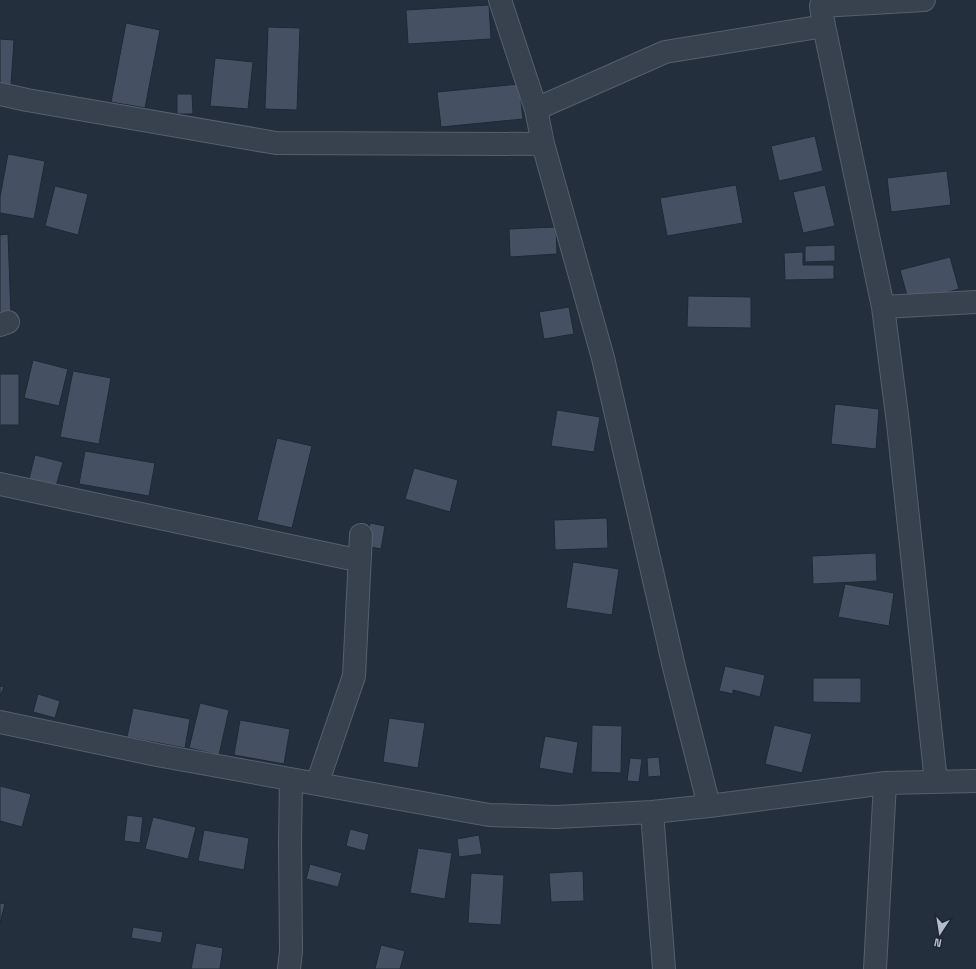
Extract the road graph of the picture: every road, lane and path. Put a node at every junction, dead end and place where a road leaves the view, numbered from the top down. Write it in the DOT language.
graph roads {
  1 [pos="500,0"];
  2 [pos="924,0"];
  3 [pos="824,26"];
  4 [pos="0,94"];
  5 [pos="536,109"];
  6 [pos="543,144"];
  7 [pos="976,302"];
  8 [pos="883,307"];
  9 [pos="0,484"];
  10 [pos="361,535"];
  11 [pos="347,558"];
  12 [pos="0,722"];
  13 [pos="291,780"];
  14 [pos="976,781"];
  15 [pos="936,782"];
  16 [pos="885,783"];
  17 [pos="317,784"];
  18 [pos="709,806"];
  19 [pos="652,812"];
  20 [pos="289,969"];
  21 [pos="664,969"];
  22 [pos="875,969"];
  1 -- 5 [label="street"];
  2 -- 3 [label="street"];
  3 -- 5 [label="street"];
  3 -- 8 [label="street"];
  4 -- 6 [label="street"];
  5 -- 6 [label="street"];
  6 -- 18 [label="street"];
  7 -- 8 [label="street"];
  8 -- 15 [label="street"];
  9 -- 11 [label="street"];
  10 -- 17 [label="street"];
  12 -- 13 [label="street"];
  13 -- 17 [label="street"];
  13 -- 20 [label="street"];
  14 -- 15 [label="street"];
  15 -- 16 [label="street"];
  16 -- 18 [label="street"];
  16 -- 22 [label="street"];
  17 -- 19 [label="street"];
  18 -- 19 [label="street"];
  19 -- 21 [label="street"];
}
